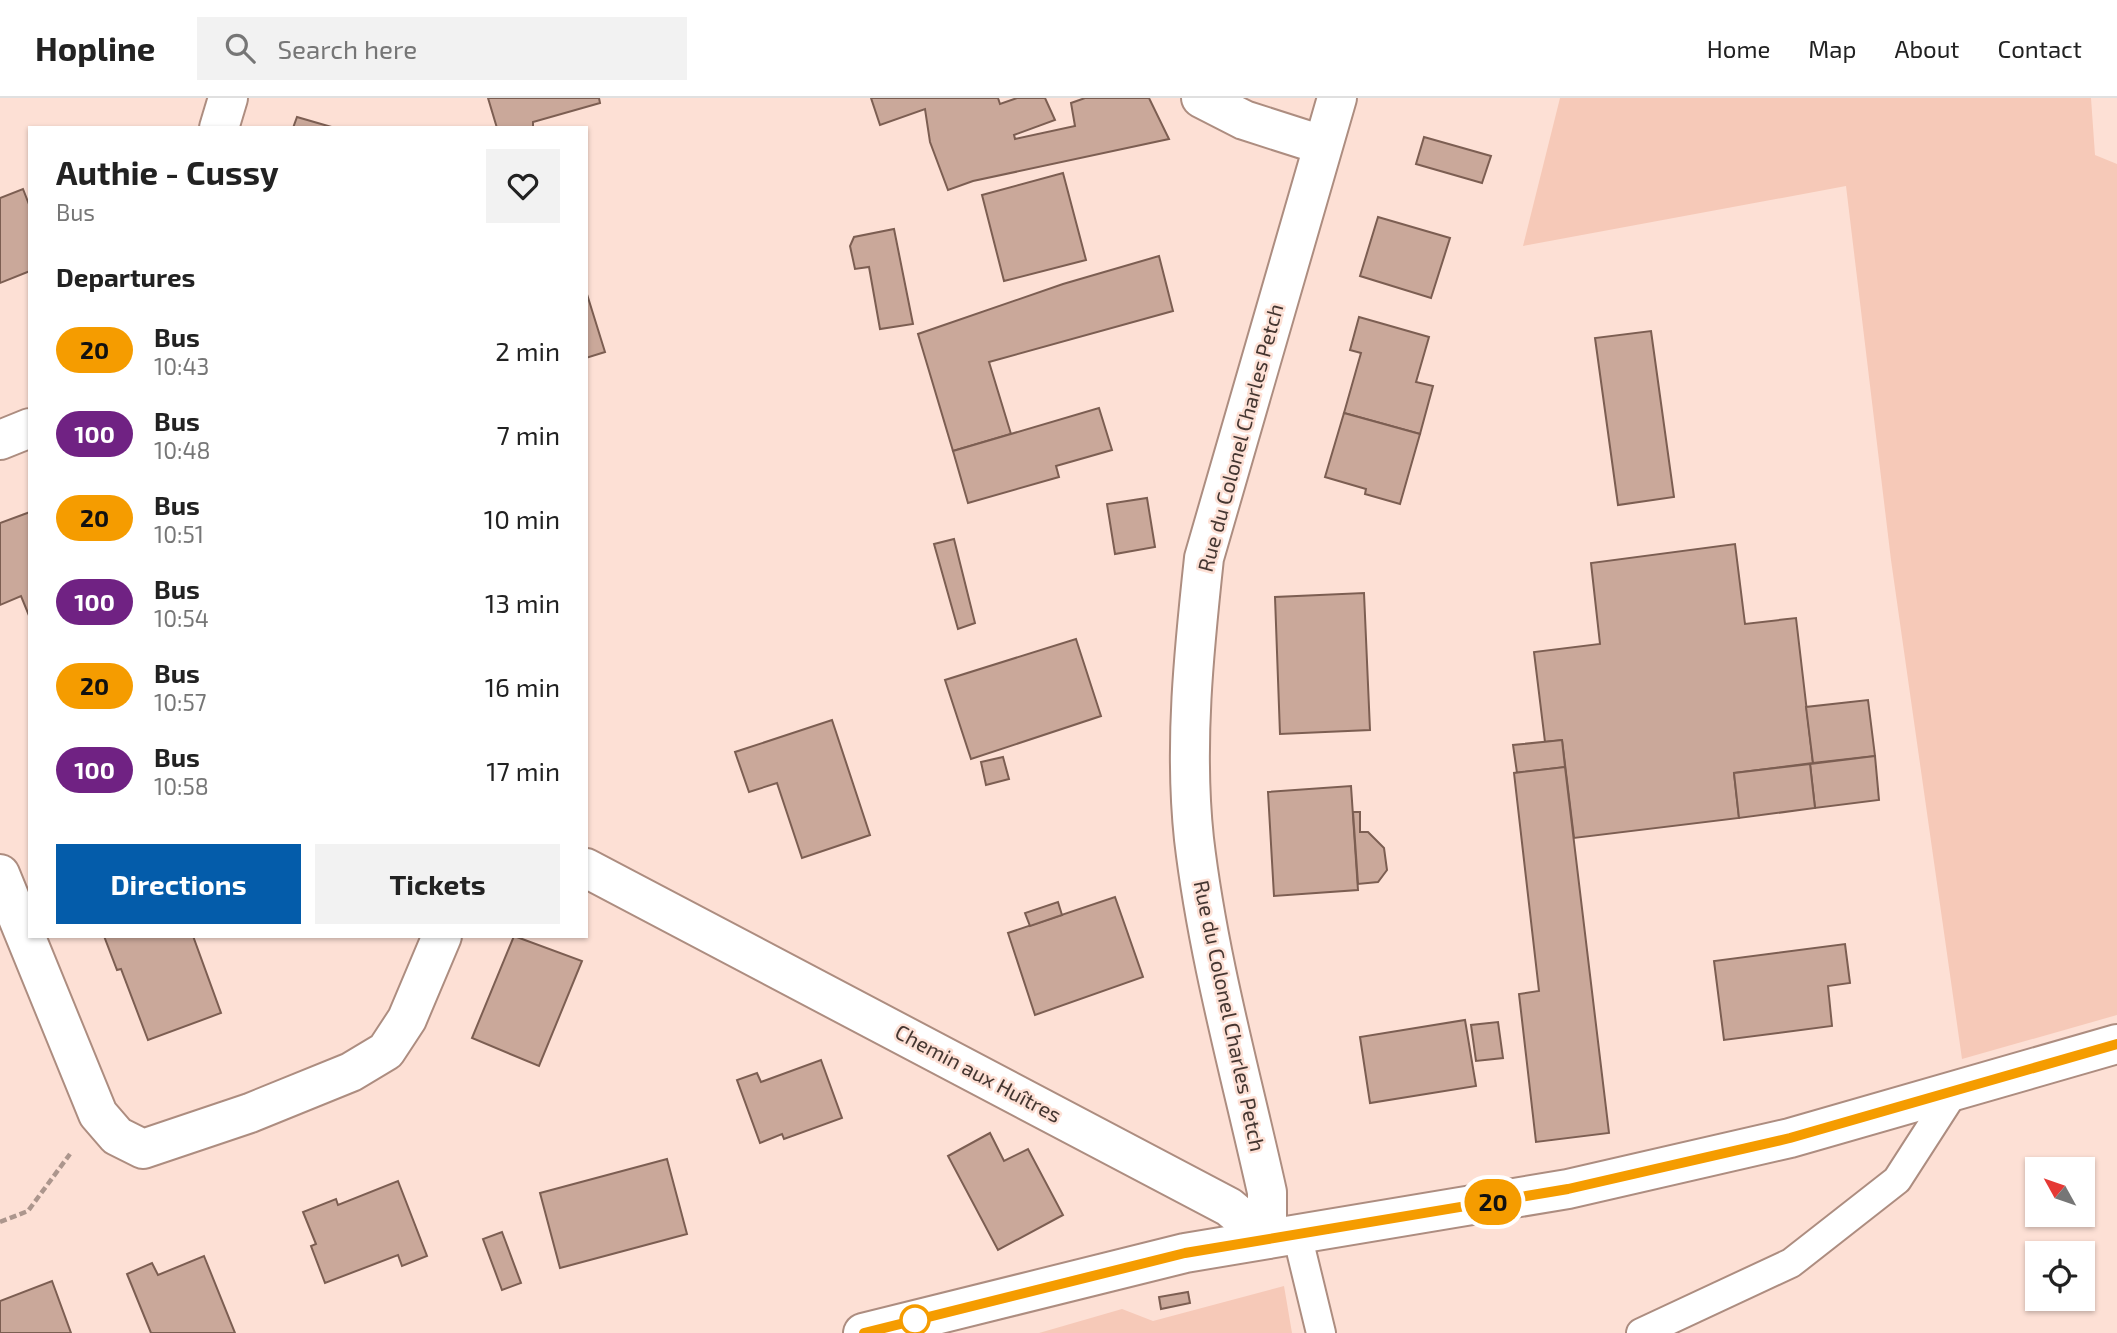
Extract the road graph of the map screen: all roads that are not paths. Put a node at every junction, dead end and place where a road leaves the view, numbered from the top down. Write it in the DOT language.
graph roads {
  1 [pos="228,98"];
  2 [pos="1201,98"];
  3 [pos="1336,98"];
  4 [pos="220,126"];
  5 [pos="1322,145"];
  6 [pos="28,429"];
  7 [pos="0,440"];
  8 [pos="588,869"];
  9 [pos="0,874"];
  10 [pos="441,938"];
  11 [pos="2117,1044"];
  12 [pos="1955,1090"];
  13 [pos="1282,1237"];
  14 [pos="863,1333"];
  15 [pos="1321,1333"];
  16 [pos="1641,1333"];
  1 -- 4 [label="street"];
  2 -- 5 [label="street"];
  3 -- 5 [label="street, Rue du Colonel Charles Petch"];
  5 -- 13 [label="street, Rue du Colonel Charles Petch"];
  6 -- 7 [label="street"];
  8 -- 13 [label="street, Chemin aux Huîtres"];
  9 -- 10 [label="street"];
  11 -- 12 [label="street"];
  12 -- 13 [label="street"];
  12 -- 16 [label="lane"];
  13 -- 14 [label="street"];
  13 -- 15 [label="lane"];
}
